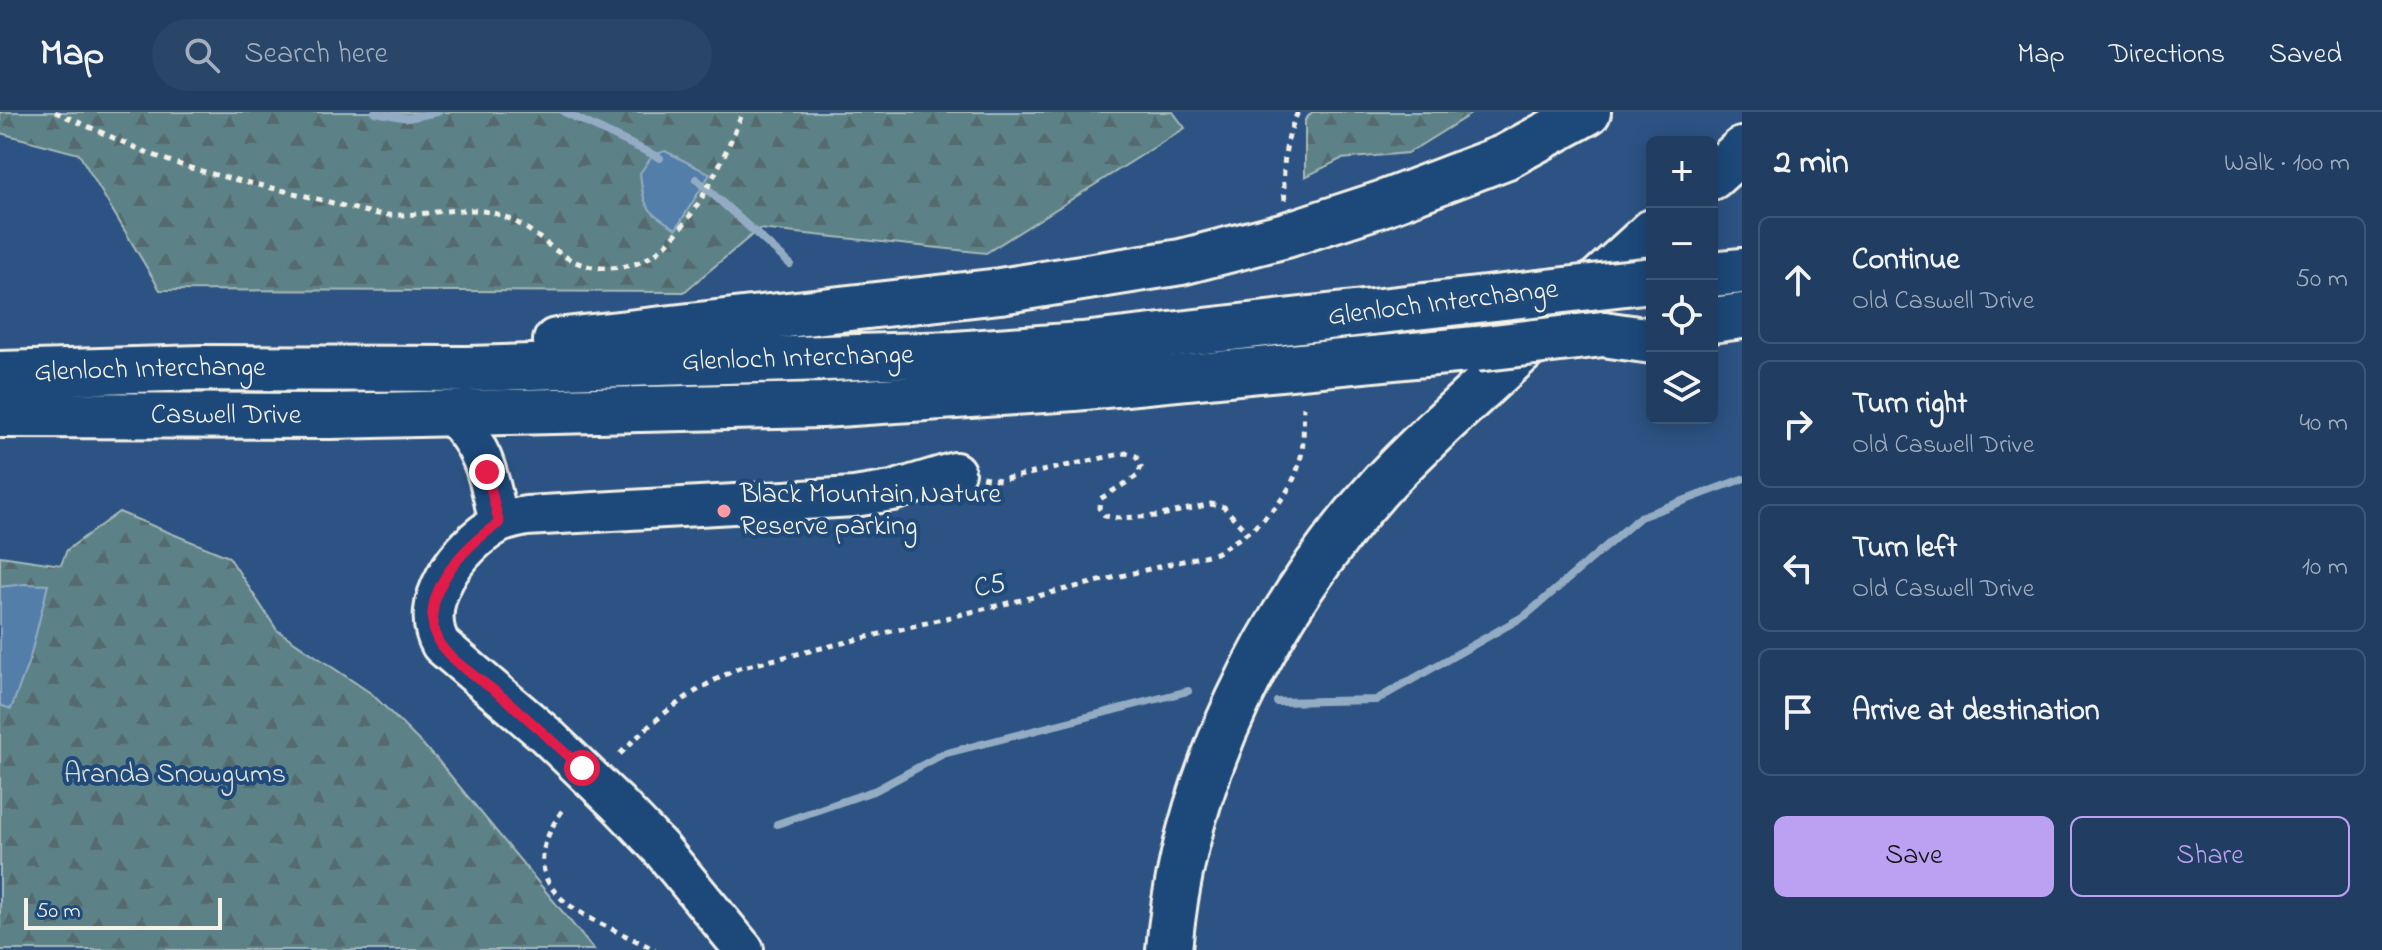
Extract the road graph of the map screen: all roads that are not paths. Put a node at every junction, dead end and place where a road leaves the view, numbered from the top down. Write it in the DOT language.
graph roads {
  1 [pos="1588,112"];
  2 [pos="1742,150"];
  3 [pos="1718,172"];
  4 [pos="1646,237"];
  5 [pos="1742,271"];
  6 [pos="1718,273"];
  7 [pos="1646,281"];
  8 [pos="1742,316"];
  9 [pos="1718,319"];
  10 [pos="1646,329"];
  11 [pos="1603,334"];
  12 [pos="1646,340"];
  13 [pos="1742,342"];
  14 [pos="1718,344"];
  15 [pos="120,371"];
  16 [pos="0,374"];
  17 [pos="450,413"];
  18 [pos="0,415"];
  19 [pos="955,472"];
  20 [pos="499,523"];
  21 [pos="744,950"];
  22 [pos="1169,950"];
  1 -- 15 [label="highway"];
  2 -- 3 [label="highway"];
  4 -- 22 [label="highway, Glenloch Interchange"];
  5 -- 6 [label="highway"];
  7 -- 15 [label="highway, Glenloch Interchange, bridge"];
  8 -- 9 [label="highway"];
  10 -- 11 [label="highway, Glenloch Interchange"];
  11 -- 12 [label="highway"];
  11 -- 17 [label="highway, Glenloch Interchange, bridge"];
  13 -- 14 [label="highway"];
  15 -- 16 [label="highway, Glenloch Interchange"];
  17 -- 18 [label="highway, Caswell Drive"];
  17 -- 20 [label="street"];
  19 -- 20 [label="street"];
  20 -- 21 [label="street"];
}
